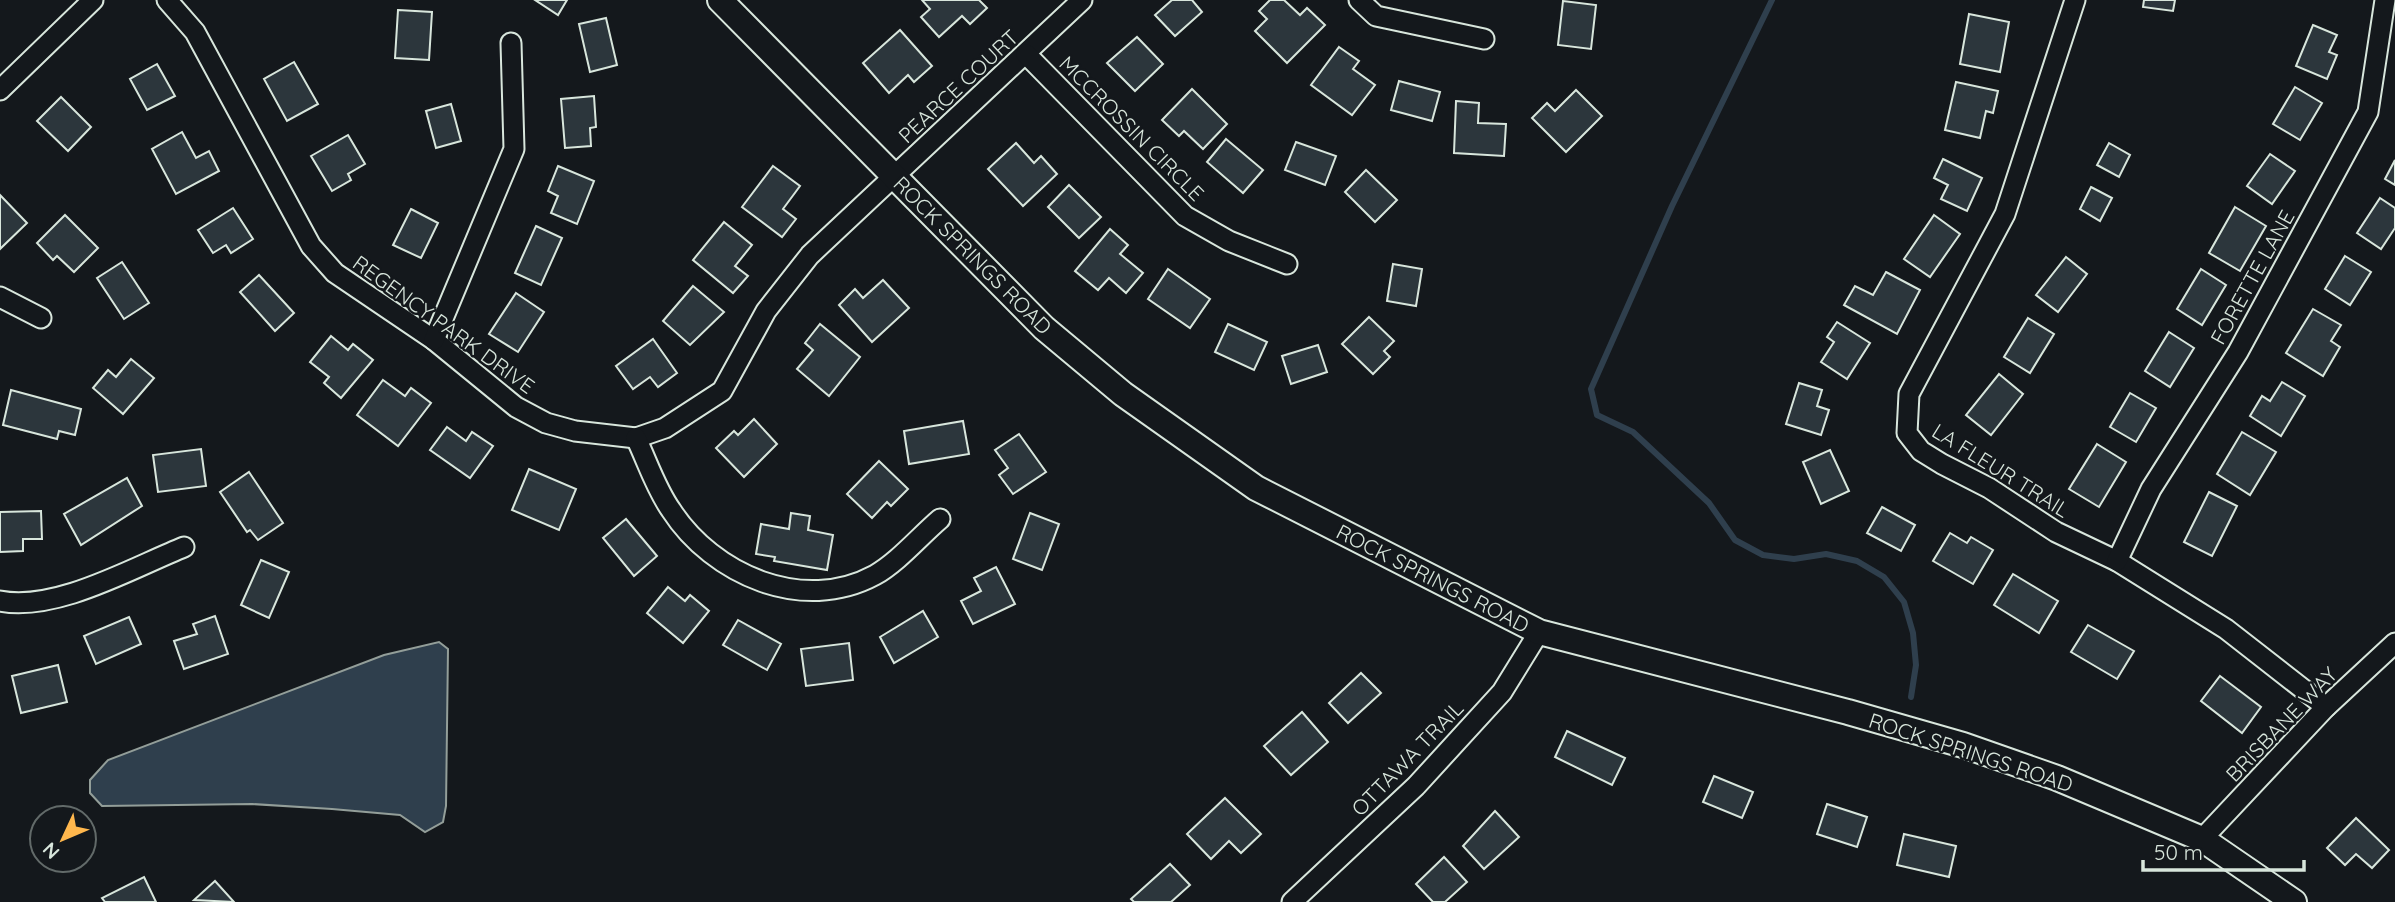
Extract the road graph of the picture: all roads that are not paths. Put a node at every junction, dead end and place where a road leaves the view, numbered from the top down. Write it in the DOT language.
graph roads {
  1 [pos="93,0"];
  2 [pos="167,0"];
  3 [pos="720,0"];
  4 [pos="1082,0"];
  5 [pos="1359,0"];
  6 [pos="2075,0"];
  7 [pos="2385,0"];
  8 [pos="1484,39"];
  9 [pos="511,43"];
  10 [pos="1026,54"];
  11 [pos="0,90"];
  12 [pos="895,176"];
  13 [pos="1287,264"];
  14 [pos="0,297"];
  15 [pos="41,318"];
  16 [pos="434,340"];
  17 [pos="636,438"];
  18 [pos="940,519"];
  19 [pos="184,547"];
  20 [pos="2117,561"];
  21 [pos="0,601"];
  22 [pos="1539,632"];
  23 [pos="2395,643"];
  24 [pos="2326,707"];
  25 [pos="2202,839"];
  26 [pos="1292,902"];
  27 [pos="2294,902"];
  1 -- 11 [label="street"];
  2 -- 16 [label="street, REGENCY PARK DRIVE"];
  3 -- 12 [label="street, ROCK SPRINGS ROAD"];
  4 -- 10 [label="street, PEARCE COURT"];
  5 -- 8 [label="street"];
  6 -- 20 [label="street, LA FLEUR TRAIL"];
  7 -- 20 [label="street, FORETTE LANE"];
  9 -- 16 [label="street"];
  10 -- 12 [label="street, PEARCE COURT"];
  10 -- 13 [label="street, MCCROSSIN CIRCLE"];
  12 -- 17 [label="street, REGENCY PARK DRIVE"];
  12 -- 22 [label="street, ROCK SPRINGS ROAD"];
  14 -- 15 [label="street"];
  16 -- 17 [label="street, REGENCY PARK DRIVE"];
  17 -- 18 [label="street"];
  19 -- 21 [label="street"];
  20 -- 24 [label="street, LA FLEUR TRAIL"];
  22 -- 25 [label="street, ROCK SPRINGS ROAD"];
  22 -- 26 [label="street, OTTAWA TRAIL"];
  23 -- 24 [label="street, BRISBANE WAY"];
  24 -- 25 [label="street, BRISBANE WAY"];
  25 -- 27 [label="street, ROCK SPRINGS ROAD"];
}
